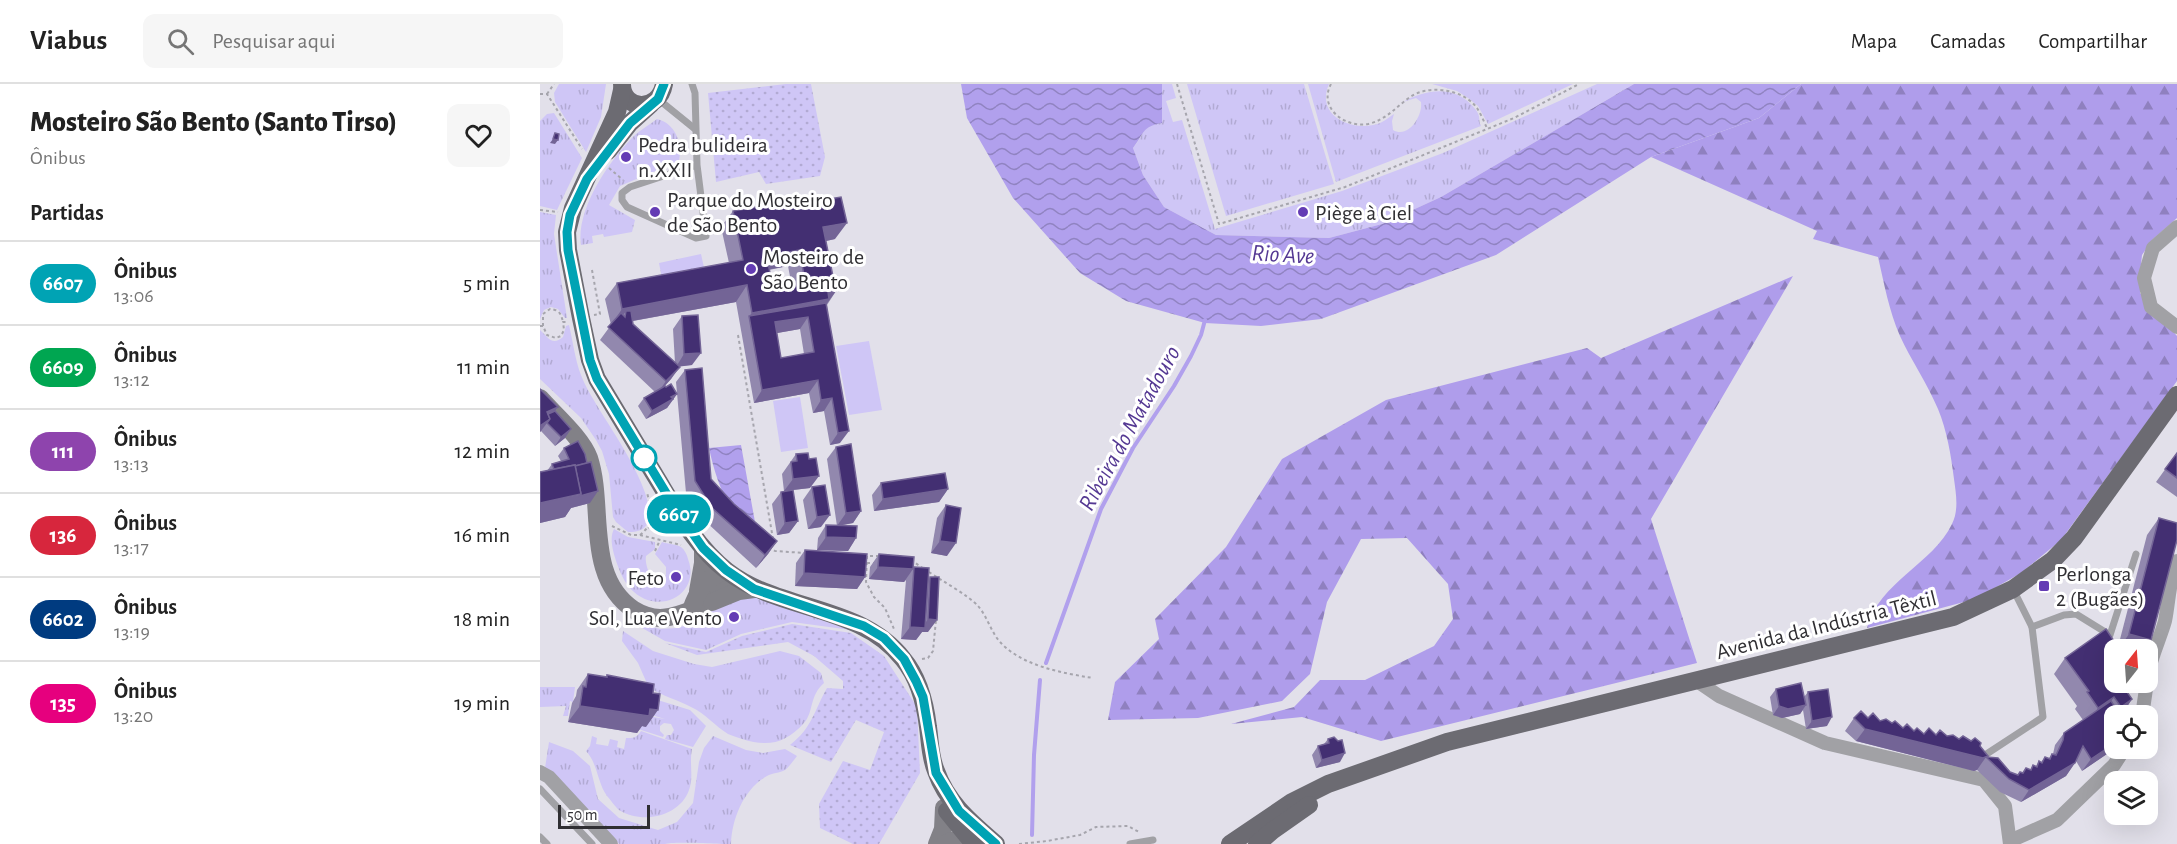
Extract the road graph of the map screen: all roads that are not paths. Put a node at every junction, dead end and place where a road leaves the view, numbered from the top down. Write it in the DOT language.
graph roads {
  1 [pos="692,84"];
  2 [pos="622,87"];
  3 [pos="658,96"];
  4 [pos="695,129"];
  5 [pos="697,165"];
  6 [pos="587,179"];
  7 [pos="2177,227"];
  8 [pos="2177,327"];
  9 [pos="2177,395"];
  10 [pos="540,398"];
  11 [pos="695,547"];
  12 [pos="2136,554"];
  13 [pos="2177,561"];
  14 [pos="726,570"];
  15 [pos="754,589"];
  16 [pos="2013,589"];
  17 [pos="705,597"];
  18 [pos="2032,627"];
  19 [pos="2158,640"];
  20 [pos="1697,681"];
  21 [pos="1985,755"];
  22 [pos="1399,758"];
  23 [pos="2118,759"];
  24 [pos="540,772"];
  25 [pos="936,773"];
  26 [pos="540,789"];
  27 [pos="944,808"];
  28 [pos="540,837"];
  29 [pos="1153,840"];
  30 [pos="975,842"];
  31 [pos="2010,843"];
  32 [pos="547,844"];
  33 [pos="592,844"];
  34 [pos="611,844"];
  35 [pos="937,844"];
  36 [pos="945,844"];
  37 [pos="996,844"];
  38 [pos="1130,844"];
  39 [pos="1230,844"];
  40 [pos="1257,844"];
  1 -- 4 [label="lane"];
  2 -- 3 [label="main road"];
  2 -- 6 [label="main road"];
  3 -- 4 [label="lane"];
  3 -- 6 [label="main road"];
  4 -- 5 [label="lane"];
  5 -- 5 [label="lane"];
  6 -- 11 [label="main road"];
  7 -- 8 [label="street"];
  9 -- 16 [label="main road, Avenida da Indústria Têxtil"];
  10 -- 17 [label="street"];
  11 -- 14 [label="main road"];
  11 -- 17 [label="street"];
  12 -- 18 [label="lane"];
  13 -- 19 [label="street"];
  14 -- 15 [label="main road"];
  14 -- 17 [label="street"];
  15 -- 17 [label="street"];
  15 -- 25 [label="main road"];
  16 -- 18 [label="lane"];
  16 -- 20 [label="main road, Avenida da Indústria Têxtil"];
  18 -- 21 [label="lane"];
  20 -- 22 [label="main road, Avenida da Indústria Têxtil"];
  20 -- 31 [label="street"];
  22 -- 39 [label="main road"];
  22 -- 40 [label="main road"];
  23 -- 31 [label="street"];
  24 -- 34 [label="street"];
  25 -- 27 [label="main road"];
  25 -- 37 [label="main road"];
  26 -- 33 [label="lane"];
  27 -- 30 [label="main road"];
  27 -- 35 [label="street"];
  28 -- 32 [label="lane"];
  29 -- 38 [label="lane"];
  30 -- 36 [label="street"];
}
